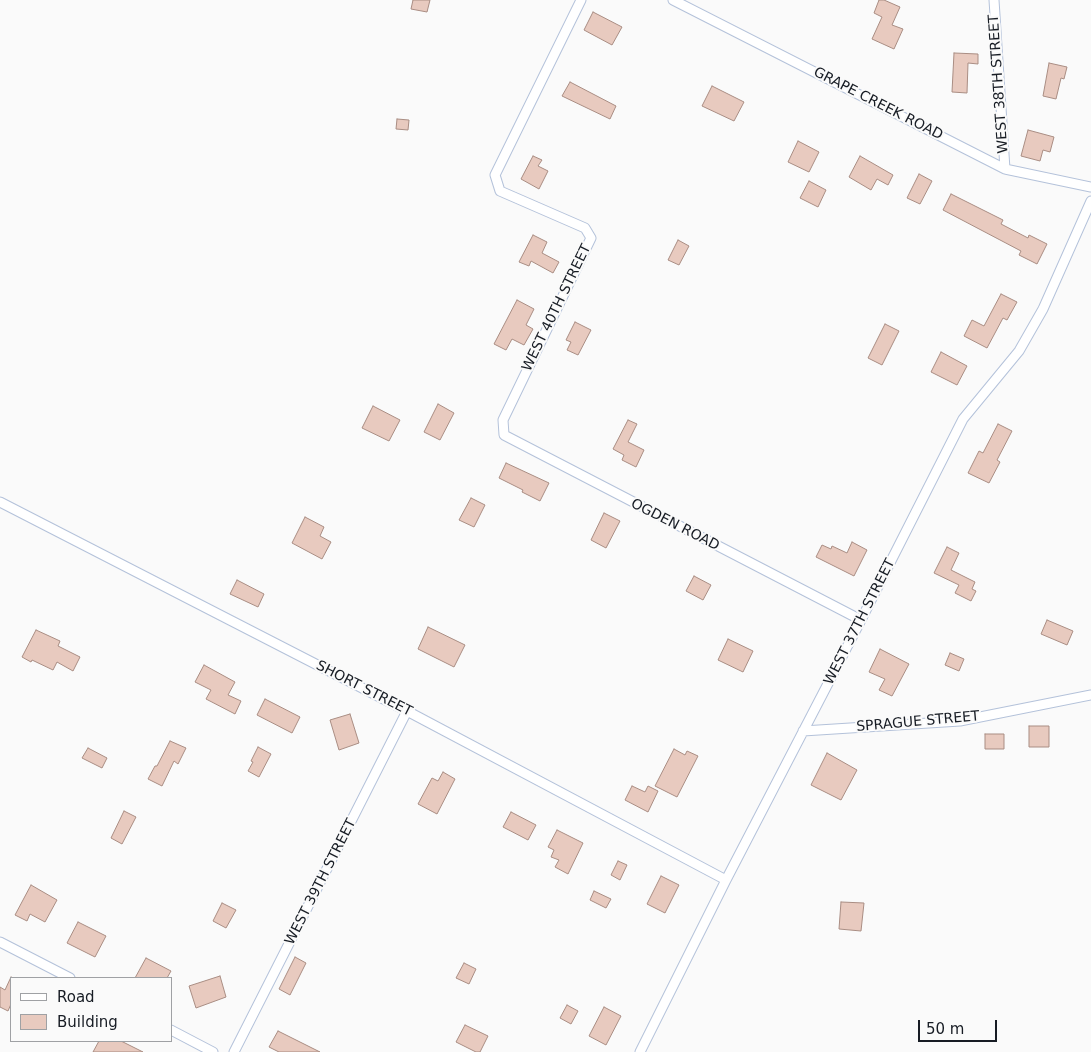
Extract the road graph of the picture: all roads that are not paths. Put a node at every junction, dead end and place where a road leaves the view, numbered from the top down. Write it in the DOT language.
graph roads {
  1 [pos="580,0"];
  2 [pos="674,0"];
  3 [pos="994,0"];
  4 [pos="1005,169"];
  5 [pos="1091,187"];
  6 [pos="1091,201"];
  7 [pos="502,420"];
  8 [pos="0,502"];
  9 [pos="861,620"];
  10 [pos="1091,695"];
  11 [pos="407,711"];
  12 [pos="803,731"];
  13 [pos="726,880"];
  14 [pos="0,942"];
  15 [pos="68,977"];
  16 [pos="172,1031"];
  17 [pos="213,1052"];
  18 [pos="234,1052"];
  19 [pos="640,1052"];
  1 -- 7 [label="street, WEST 40TH STREET"];
  2 -- 4 [label="street, GRAPE CREEK ROAD"];
  3 -- 4 [label="street, WEST 38TH STREET"];
  4 -- 5 [label="street, GRAPE CREEK ROAD"];
  6 -- 9 [label="street, WEST 37TH STREET"];
  7 -- 9 [label="street, OGDEN ROAD"];
  8 -- 11 [label="street, SHORT STREET"];
  9 -- 12 [label="street, WEST 37TH STREET"];
  10 -- 12 [label="street, SPRAGUE STREET"];
  11 -- 13 [label="street, SHORT STREET"];
  11 -- 18 [label="street, WEST 39TH STREET"];
  12 -- 13 [label="street, WEST 37TH STREET"];
  13 -- 19 [label="street, WEST 37TH STREET"];
  14 -- 15 [label="street"];
  16 -- 17 [label="street"];
}
